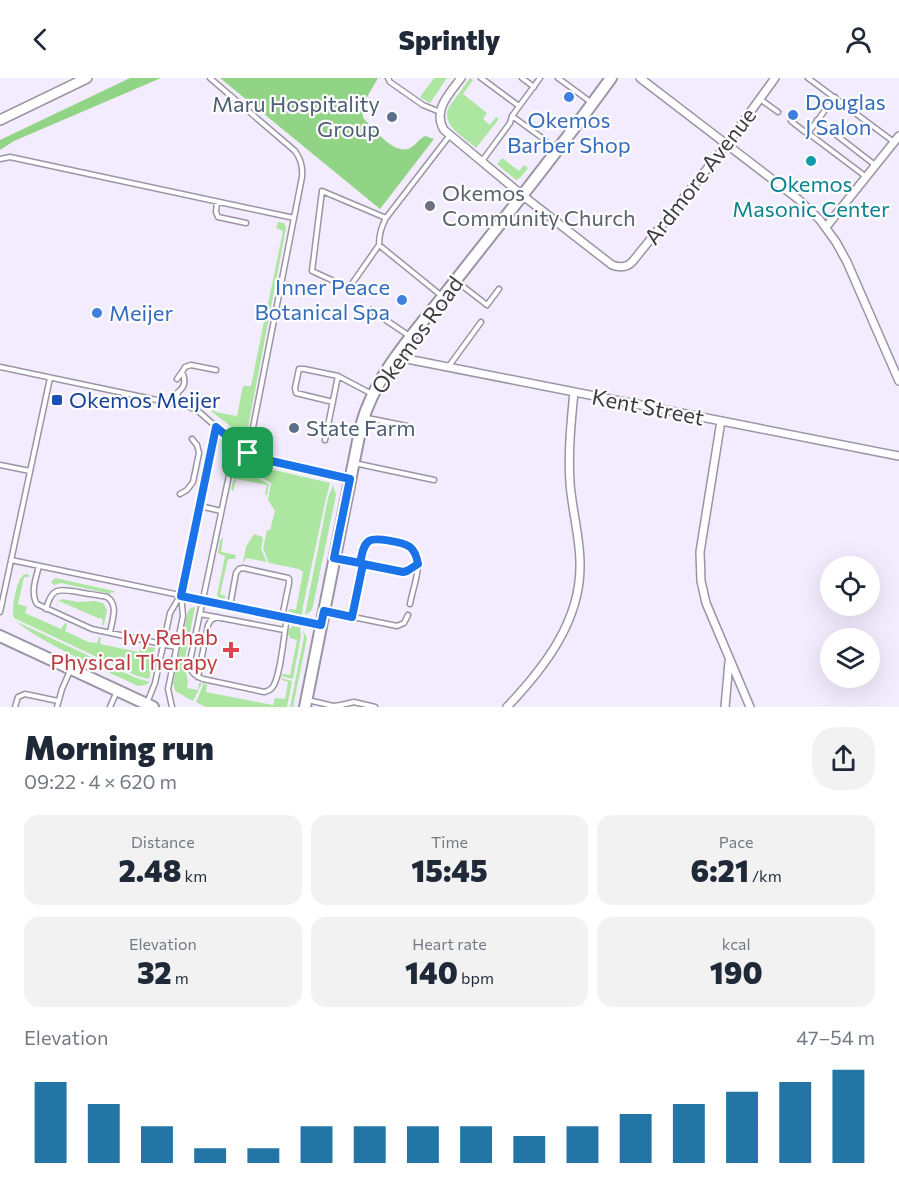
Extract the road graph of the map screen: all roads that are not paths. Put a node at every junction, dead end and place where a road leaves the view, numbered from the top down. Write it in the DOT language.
graph roads {
  1 [pos="87,78"];
  2 [pos="210,78"];
  3 [pos="388,78"];
  4 [pos="461,78"];
  5 [pos="481,78"];
  6 [pos="522,78"];
  7 [pos="540,78"];
  8 [pos="558,78"];
  9 [pos="611,78"];
  10 [pos="640,78"];
  11 [pos="775,78"];
  12 [pos="808,78"];
  13 [pos="534,87"];
  14 [pos="835,98"];
  15 [pos="760,99"];
  16 [pos="592,103"];
  17 [pos="519,106"];
  18 [pos="440,112"];
  19 [pos="778,112"];
  20 [pos="512,116"];
  21 [pos="0,119"];
  22 [pos="817,120"];
  23 [pos="791,121"];
  24 [pos="808,133"];
  25 [pos="451,135"];
  26 [pos="897,139"];
  27 [pos="545,140"];
  28 [pos="727,144"];
  29 [pos="0,159"];
  30 [pos="482,161"];
  31 [pos="876,165"];
  32 [pos="866,177"];
  33 [pos="522,195"];
  34 [pos="217,202"];
  35 [pos="294,218"];
  36 [pos="387,218"];
  37 [pos="246,223"];
  38 [pos="826,226"];
  39 [pos="379,245"];
  40 [pos="456,281"];
  41 [pos="499,289"];
  42 [pos="443,297"];
  43 [pos="371,310"];
  44 [pos="481,322"];
  45 [pos="411,337"];
  46 [pos="397,357"];
  47 [pos="0,367"];
  48 [pos="449,367"];
  49 [pos="216,370"];
  50 [pos="182,372"];
  51 [pos="338,376"];
  52 [pos="50,378"];
  53 [pos="177,379"];
  54 [pos="899,381"];
  55 [pos="176,386"];
  56 [pos="178,392"];
  57 [pos="574,392"];
  58 [pos="372,394"];
  59 [pos="333,402"];
  60 [pos="176,404"];
  61 [pos="363,417"];
  62 [pos="721,421"];
  63 [pos="407,426"];
  64 [pos="216,427"];
  65 [pos="192,439"];
  66 [pos="325,440"];
  67 [pos="239,446"];
  68 [pos="248,453"];
  69 [pos="899,456"];
  70 [pos="353,463"];
  71 [pos="0,465"];
  72 [pos="30,471"];
  73 [pos="350,479"];
  74 [pos="434,480"];
  75 [pos="180,494"];
  76 [pos="200,506"];
  77 [pos="221,511"];
  78 [pos="334,558"];
  79 [pos="11,560"];
  80 [pos="362,563"];
  81 [pos="418,564"];
  82 [pos="39,566"];
  83 [pos="181,596"];
  84 [pos="202,600"];
  85 [pos="410,604"];
  86 [pos="230,606"];
  87 [pos="46,609"];
  88 [pos="324,611"];
  89 [pos="0,612"];
  90 [pos="200,614"];
  91 [pos="408,615"];
  92 [pos="218,617"];
  93 [pos="284,617"];
  94 [pos="352,617"];
  95 [pos="321,625"];
  96 [pos="284,630"];
  97 [pos="110,633"];
  98 [pos="0,636"];
  99 [pos="164,644"];
  100 [pos="176,647"];
  101 [pos="729,659"];
  102 [pos="71,669"];
  103 [pos="198,677"];
  104 [pos="117,691"];
  105 [pos="745,697"];
  106 [pos="58,701"];
  107 [pos="306,703"];
  108 [pos="150,706"];
  109 [pos="341,706"];
  110 [pos="15,707"];
  111 [pos="57,707"];
  112 [pos="110,707"];
  113 [pos="172,707"];
  114 [pos="375,707"];
  115 [pos="507,707"];
  116 [pos="725,707"];
  117 [pos="750,707"];
  1 -- 21 [label="street"];
  2 -- 35 [label="lane"];
  3 -- 18 [label="lane"];
  4 -- 18 [label="street"];
  5 -- 17 [label="lane"];
  6 -- 13 [label="lane"];
  7 -- 13 [label="lane"];
  8 -- 16 [label="lane"];
  9 -- 16 [label="main road, Okemos Road"];
  10 -- 28 [label="street"];
  11 -- 15 [label="street, Ardmore Avenue"];
  12 -- 14 [label="lane"];
  13 -- 17 [label="lane"];
  14 -- 22 [label="lane"];
  14 -- 26 [label="lane"];
  15 -- 19 [label="lane"];
  15 -- 28 [label="street, Ardmore Avenue"];
  16 -- 33 [label="main road, Okemos Road"];
  17 -- 20 [label="lane"];
  18 -- 25 [label="street"];
  20 -- 27 [label="lane"];
  20 -- 30 [label="lane"];
  22 -- 24 [label="lane"];
  22 -- 31 [label="lane"];
  23 -- 24 [label="lane"];
  24 -- 32 [label="lane"];
  25 -- 30 [label="street"];
  25 -- 36 [label="lane"];
  26 -- 31 [label="street"];
  28 -- 33 [label="street, Ardmore Avenue"];
  28 -- 38 [label="street"];
  29 -- 34 [label="lane"];
  30 -- 33 [label="street"];
  31 -- 32 [label="street"];
  32 -- 38 [label="street"];
  33 -- 40 [label="main road, Okemos Road"];
  34 -- 35 [label="lane"];
  34 -- 37 [label="lane"];
  35 -- 68 [label="lane"];
  36 -- 39 [label="lane"];
  36 -- 39 [label="lane"];
  38 -- 54 [label="street"];
  39 -- 42 [label="lane"];
  40 -- 41 [label="lane"];
  40 -- 42 [label="main road, Okemos Road"];
  42 -- 45 [label="main road, Okemos Road"];
  43 -- 45 [label="lane"];
  44 -- 48 [label="lane"];
  45 -- 46 [label="main road, Okemos Road"];
  46 -- 48 [label="street, Kent Street"];
  46 -- 58 [label="main road, Okemos Road"];
  47 -- 52 [label="lane"];
  48 -- 57 [label="street, Kent Street"];
  49 -- 50 [label="lane"];
  50 -- 53 [label="lane"];
  50 -- 56 [label="lane"];
  51 -- 58 [label="lane"];
  51 -- 59 [label="lane"];
  51 -- 59 [label="lane"];
  52 -- 60 [label="lane"];
  52 -- 72 [label="lane"];
  55 -- 56 [label="lane"];
  56 -- 60 [label="lane"];
  57 -- 62 [label="street, Kent Street"];
  57 -- 115 [label="street"];
  58 -- 61 [label="main road, Okemos Road"];
  59 -- 66 [label="lane"];
  60 -- 64 [label="lane"];
  61 -- 63 [label="lane"];
  61 -- 70 [label="main road, Okemos Road"];
  62 -- 69 [label="street, Kent Street"];
  62 -- 101 [label="street"];
  64 -- 67 [label="lane"];
  64 -- 76 [label="lane"];
  65 -- 75 [label="lane"];
  67 -- 68 [label="lane"];
  67 -- 77 [label="lane"];
  68 -- 73 [label="lane"];
  70 -- 73 [label="main road, Okemos Road"];
  70 -- 74 [label="lane"];
  71 -- 72 [label="lane"];
  72 -- 79 [label="lane"];
  73 -- 78 [label="main road, Okemos Road"];
  76 -- 77 [label="lane"];
  76 -- 83 [label="lane"];
  77 -- 84 [label="lane"];
  78 -- 80 [label="lane"];
  78 -- 88 [label="main road, Okemos Road"];
  79 -- 82 [label="lane"];
  79 -- 89 [label="lane"];
  80 -- 81 [label="lane"];
  80 -- 81 [label="lane"];
  80 -- 94 [label="lane"];
  81 -- 85 [label="lane"];
  82 -- 83 [label="lane"];
  82 -- 87 [label="lane"];
  83 -- 84 [label="lane"];
  83 -- 99 [label="lane"];
  83 -- 100 [label="lane"];
  84 -- 86 [label="lane"];
  84 -- 90 [label="lane"];
  86 -- 93 [label="lane"];
  86 -- 93 [label="lane"];
  87 -- 97 [label="lane"];
  87 -- 97 [label="lane"];
  88 -- 94 [label="lane"];
  88 -- 95 [label="main road, Okemos Road"];
  90 -- 92 [label="lane"];
  90 -- 103 [label="lane"];
  91 -- 94 [label="lane"];
  92 -- 96 [label="lane"];
  92 -- 103 [label="lane"];
  93 -- 95 [label="lane"];
  93 -- 96 [label="lane"];
  95 -- 107 [label="main road, Okemos Road"];
  96 -- 103 [label="lane"];
  97 -- 99 [label="lane"];
  98 -- 102 [label="main road"];
  99 -- 100 [label="lane"];
  99 -- 108 [label="lane"];
  100 -- 113 [label="lane"];
  101 -- 105 [label="street"];
  101 -- 116 [label="street"];
  102 -- 104 [label="main road"];
  102 -- 106 [label="lane"];
  104 -- 108 [label="main road"];
  104 -- 112 [label="lane"];
  105 -- 116 [label="street"];
  105 -- 117 [label="street"];
  106 -- 110 [label="lane"];
  106 -- 111 [label="lane"];
  107 -- 109 [label="lane"];
  109 -- 114 [label="lane"];
}
